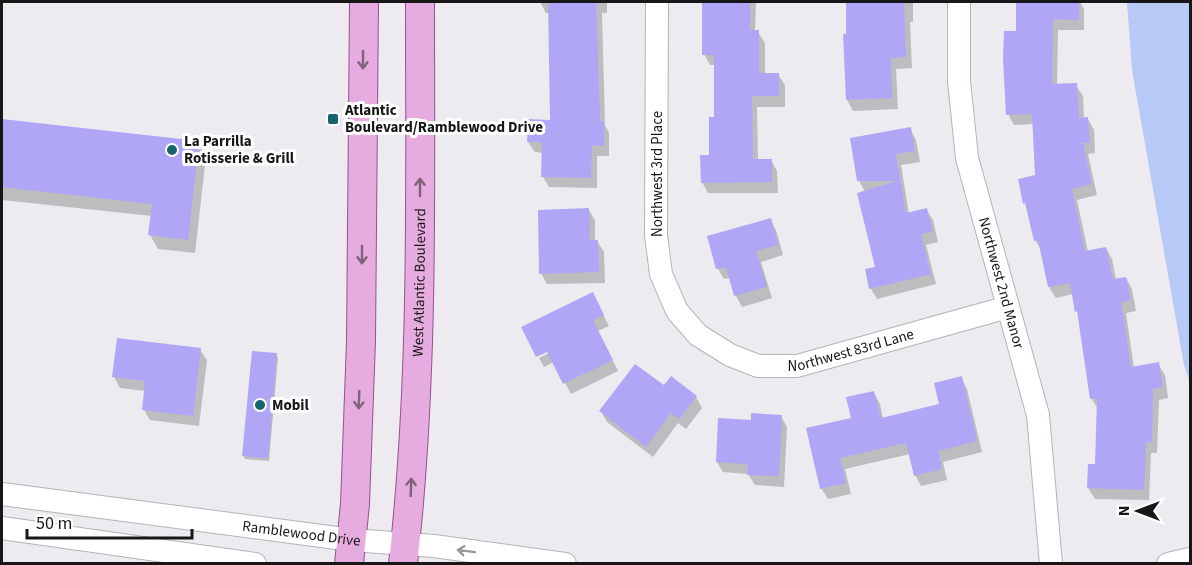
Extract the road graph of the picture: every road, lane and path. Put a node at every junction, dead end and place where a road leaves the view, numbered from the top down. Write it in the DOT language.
graph roads {
  1 [pos="364,2"];
  2 [pos="420,2"];
  3 [pos="657,2"];
  4 [pos="959,2"];
  5 [pos="1008,307"];
  6 [pos="698,335"];
  7 [pos="2,494"];
  8 [pos="2,528"];
  9 [pos="351,552"];
  10 [pos="404,554"];
  11 [pos="1191,559"];
  12 [pos="255,564"];
  13 [pos="565,564"];
  14 [pos="1052,564"];
  15 [pos="1168,564"];
  1 -- 9 [label="main road, one-way"];
  10 -- 2 [label="main road, West Atlantic Boulevard, one-way"];
  3 -- 6 [label="street, Northwest 3rd Place"];
  4 -- 5 [label="street, Northwest 2nd Manor"];
  5 -- 6 [label="street, Northwest 83rd Lane"];
  5 -- 14 [label="street, Northwest 2nd Manor"];
  7 -- 9 [label="street, Ramblewood Drive"];
  8 -- 12 [label="street"];
  9 -- 10 [label="street, Ramblewood Drive"];
  13 -- 10 [label="street, Ramblewood Drive, one-way"];
  11 -- 15 [label="street"];
}
